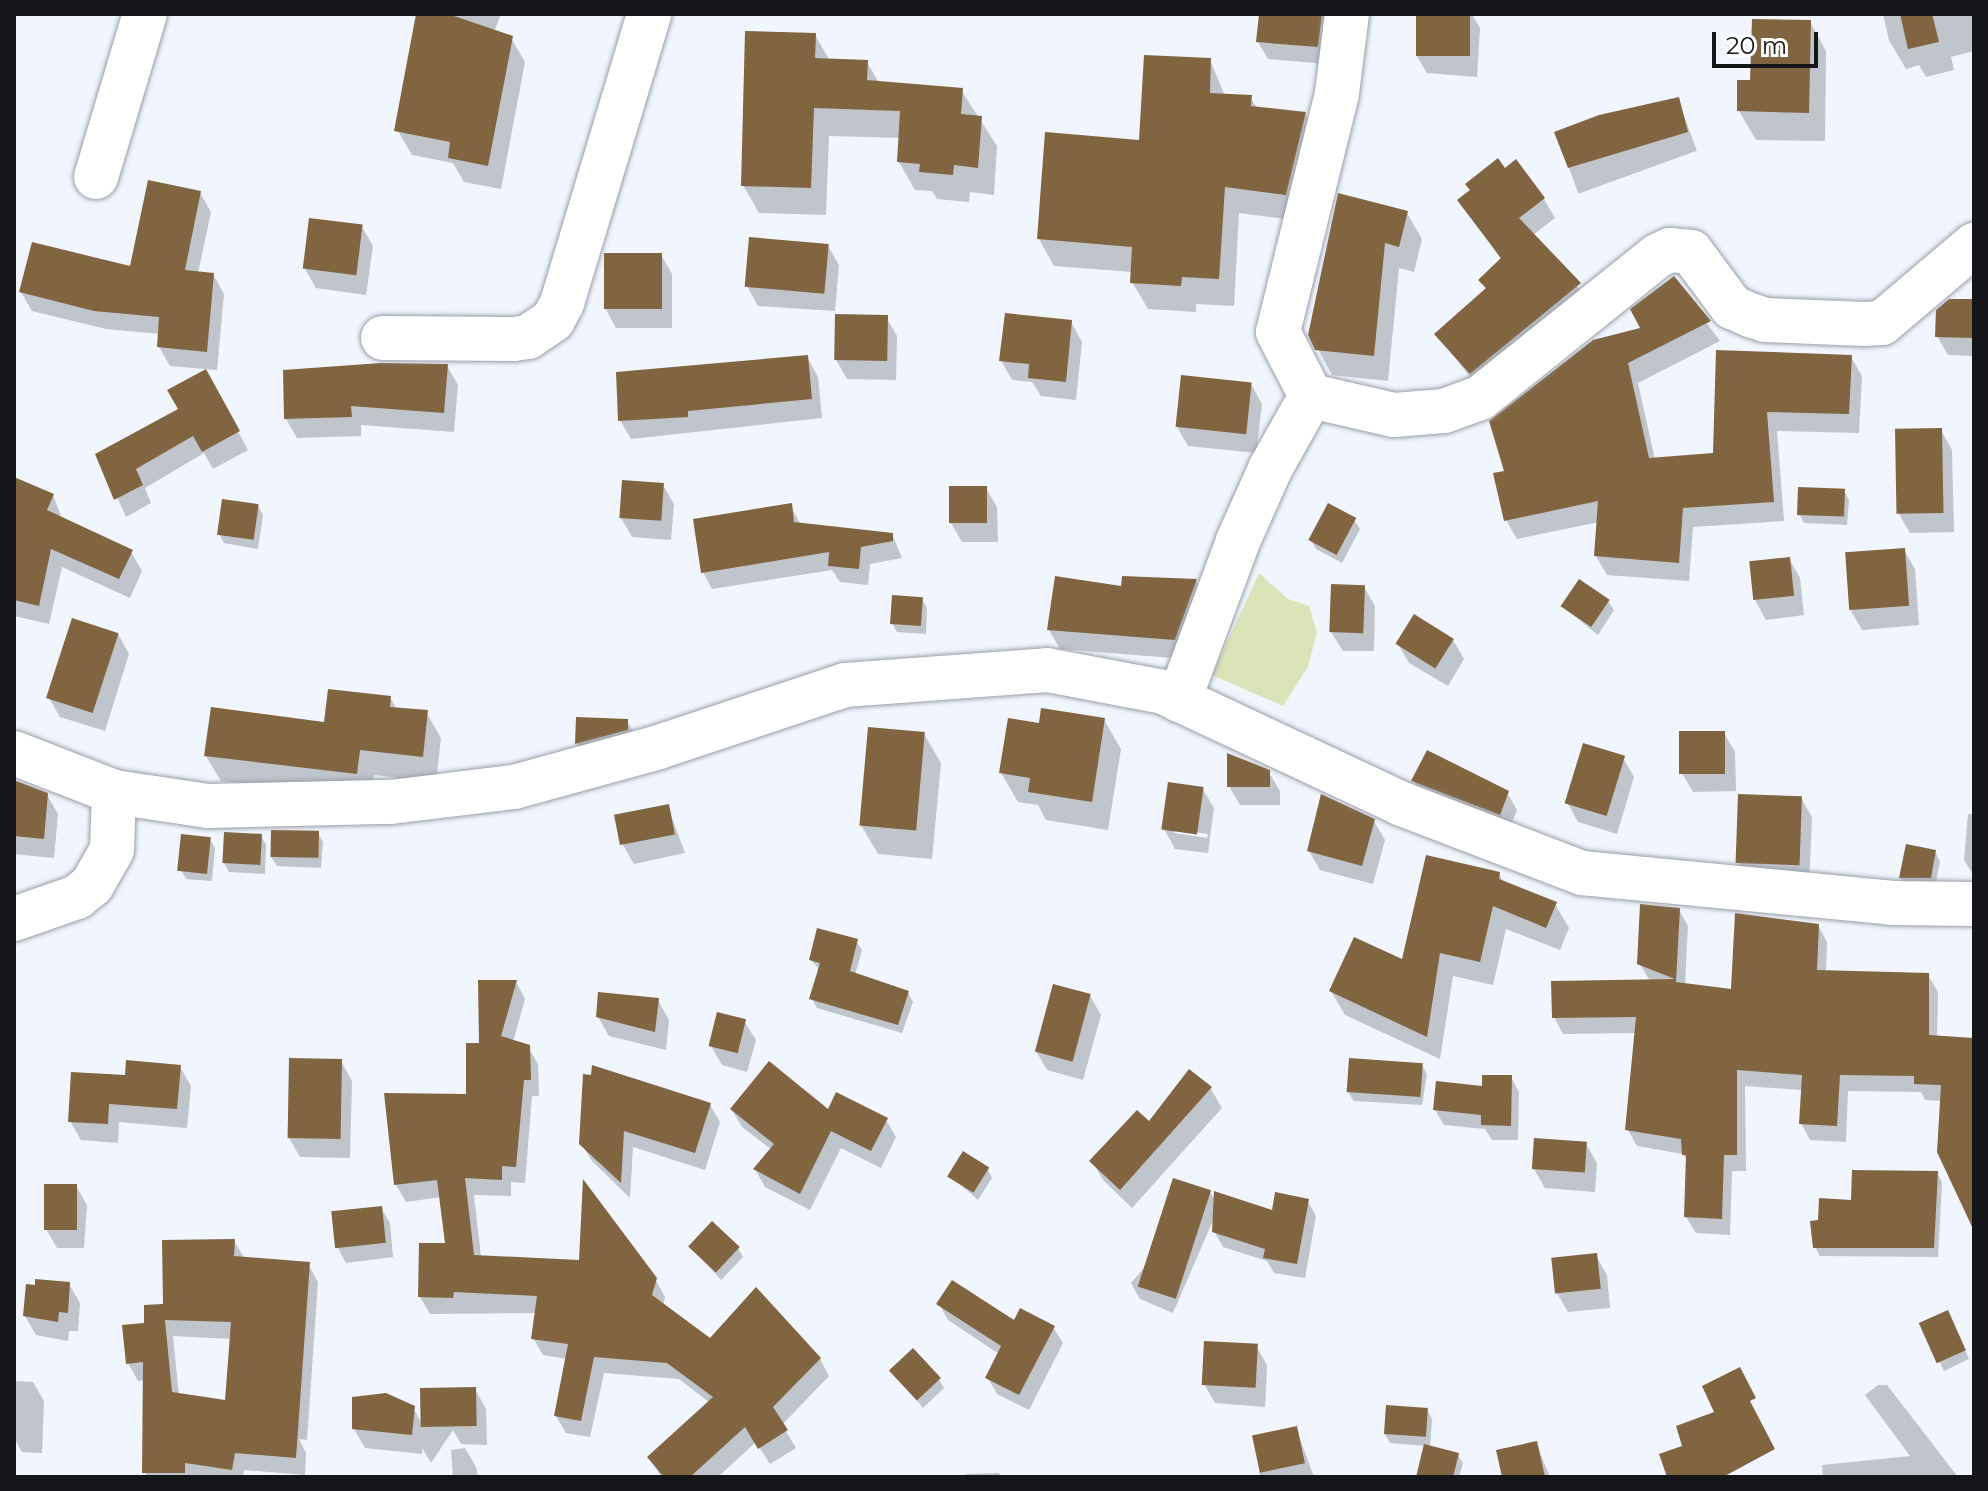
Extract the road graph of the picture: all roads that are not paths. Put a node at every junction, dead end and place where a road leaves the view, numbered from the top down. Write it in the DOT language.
graph roads {
  1 [pos="145,14"];
  2 [pos="649,14"];
  3 [pos="1347,14"];
  4 [pos="96,177"];
  5 [pos="1974,245"];
  6 [pos="383,338"];
  7 [pos="1311,396"];
  8 [pos="1179,700"];
  9 [pos="14,753"];
  10 [pos="114,792"];
  11 [pos="1974,904"];
  12 [pos="14,919"];
  1 -- 4 [label="street"];
  2 -- 6 [label="street"];
  3 -- 7 [label="street"];
  5 -- 7 [label="street"];
  7 -- 8 [label="street"];
  8 -- 10 [label="street"];
  8 -- 11 [label="street"];
  9 -- 10 [label="street"];
  10 -- 12 [label="street"];
}
